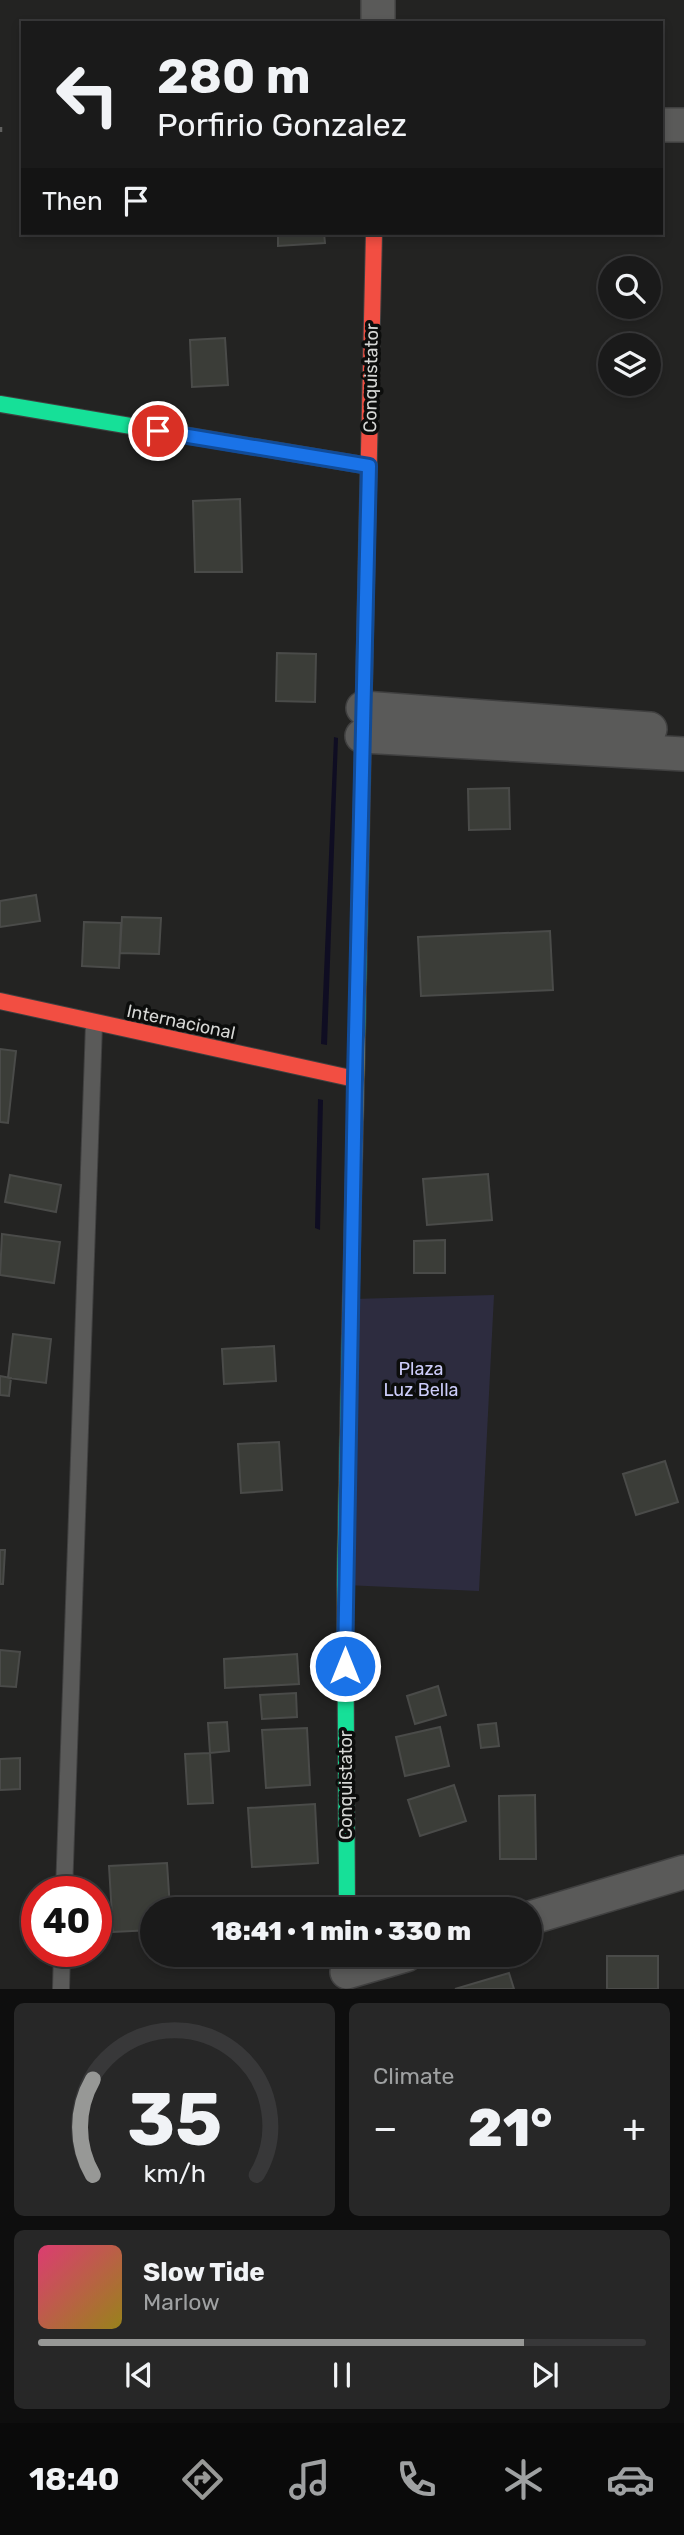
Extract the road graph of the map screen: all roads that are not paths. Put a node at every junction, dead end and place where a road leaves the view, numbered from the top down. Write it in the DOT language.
graph roads {
  1 [pos="379,0"];
  2 [pos="378,21"];
  3 [pos="663,125"];
  4 [pos="684,125"];
  5 [pos="374,235"];
  6 [pos="0,404"];
  7 [pos="369,466"];
  8 [pos="363,722"];
  9 [pos="684,732"];
  10 [pos="684,754"];
  11 [pos="0,1001"];
  12 [pos="94,1024"];
  13 [pos="355,1079"];
  14 [pos="684,1872"];
  15 [pos="65,1876"];
  16 [pos="347,1897"];
  17 [pos="542,1914"];
  18 [pos="62,1967"];
  19 [pos="364,1967"];
  20 [pos="347,1972"];
  21 [pos="61,1989"];
  1 -- 2 [label="street"];
  3 -- 4 [label="street"];
  5 -- 7 [label="street, Conquistator"];
  6 -- 7 [label="street"];
  7 -- 8 [label="street, Conquistator"];
  8 -- 9 [label="street"];
  8 -- 10 [label="street"];
  8 -- 13 [label="street, Conquistator"];
  11 -- 12 [label="street, Internacional"];
  12 -- 13 [label="street, Internacional"];
  12 -- 15 [label="lane"];
  13 -- 16 [label="street, Conquistator"];
  14 -- 17 [label="street"];
  18 -- 21 [label="lane"];
  19 -- 20 [label="street"];
}
